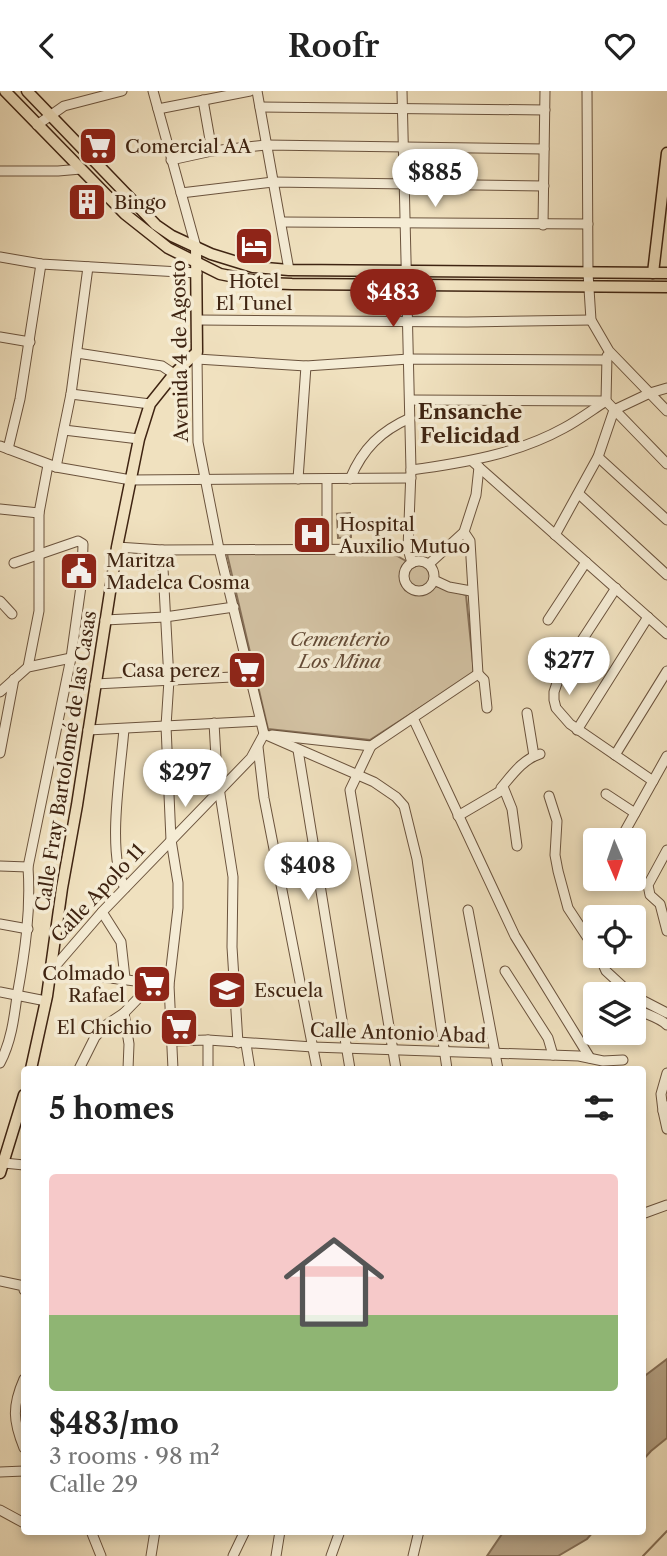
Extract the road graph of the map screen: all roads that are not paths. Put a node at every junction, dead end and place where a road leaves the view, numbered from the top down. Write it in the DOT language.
graph roads {
  1 [pos="5,91"];
  2 [pos="27,91"];
  3 [pos="122,91"];
  4 [pos="153,91"];
  5 [pos="250,91"];
  6 [pos="257,91"];
  7 [pos="402,91"];
  8 [pos="545,91"];
  9 [pos="587,91"];
  10 [pos="203,100"];
  11 [pos="260,107"];
  12 [pos="158,109"];
  13 [pos="402,109"];
  14 [pos="545,110"];
  15 [pos="50,115"];
  16 [pos="37,125"];
  17 [pos="266,145"];
  18 [pos="404,148"];
  19 [pos="544,149"];
  20 [pos="212,151"];
  21 [pos="667,153"];
  22 [pos="171,160"];
  23 [pos="81,169"];
  24 [pos="0,171"];
  25 [pos="273,182"];
  26 [pos="404,184"];
  27 [pos="544,186"];
  28 [pos="181,193"];
  29 [pos="282,222"];
  30 [pos="405,224"];
  31 [pos="588,224"];
  32 [pos="543,225"];
  33 [pos="195,247"];
  34 [pos="0,257"];
  35 [pos="41,264"];
  36 [pos="88,267"];
  37 [pos="197,269"];
  38 [pos="289,269"];
  39 [pos="408,270"];
  40 [pos="588,273"];
  41 [pos="653,273"];
  42 [pos="667,273"];
  43 [pos="408,285"];
  44 [pos="589,287"];
  45 [pos="667,287"];
  46 [pos="198,320"];
  47 [pos="591,320"];
  48 [pos="407,322"];
  49 [pos="0,337"];
  50 [pos="30,342"];
  51 [pos="77,353"];
  52 [pos="197,355"];
  53 [pos="607,356"];
  54 [pos="409,359"];
  55 [pos="306,366"];
  56 [pos="174,375"];
  57 [pos="667,388"];
  58 [pos="650,393"];
  59 [pos="71,394"];
  60 [pos="410,400"];
  61 [pos="606,401"];
  62 [pos="150,404"];
  63 [pos="614,410"];
  64 [pos="667,411"];
  65 [pos="410,418"];
  66 [pos="64,430"];
  67 [pos="139,439"];
  68 [pos="4,448"];
  69 [pos="598,457"];
  70 [pos="476,464"];
  71 [pos="667,464"];
  72 [pos="52,466"];
  73 [pos="411,474"];
  74 [pos="205,478"];
  75 [pos="298,479"];
  76 [pos="327,479"];
  77 [pos="350,479"];
  78 [pos="131,480"];
  79 [pos="579,494"];
  80 [pos="0,509"];
  81 [pos="39,513"];
  82 [pos="667,520"];
  83 [pos="464,531"];
  84 [pos="555,535"];
  85 [pos="117,547"];
  86 [pos="327,548"];
  87 [pos="219,549"];
  88 [pos="408,549"];
  89 [pos="162,550"];
  90 [pos="38,554"];
  91 [pos="14,562"];
  92 [pos="412,562"];
  93 [pos="586,562"];
  94 [pos="429,564"];
  95 [pos="667,575"];
  96 [pos="434,580"];
  97 [pos="616,588"];
  98 [pos="471,590"];
  99 [pos="0,603"];
  100 [pos="234,607"];
  101 [pos="12,614"];
  102 [pos="648,617"];
  103 [pos="165,618"];
  104 [pos="105,620"];
  105 [pos="548,620"];
  106 [pos="667,634"];
  107 [pos="71,659"];
  108 [pos="28,667"];
  109 [pos="667,671"];
  110 [pos="478,674"];
  111 [pos="251,676"];
  112 [pos="15,678"];
  113 [pos="169,680"];
  114 [pos="95,684"];
  115 [pos="0,691"];
  116 [pos="487,708"];
  117 [pos="527,713"];
  118 [pos="413,718"];
  119 [pos="260,721"];
  120 [pos="214,723"];
  121 [pos="166,726"];
  122 [pos="124,729"];
  123 [pos="88,730"];
  124 [pos="577,730"];
  125 [pos="264,734"];
  126 [pos="371,746"];
  127 [pos="258,747"];
  128 [pos="298,750"];
  129 [pos="0,753"];
  130 [pos="615,755"];
  131 [pos="666,760"];
  132 [pos="359,775"];
  133 [pos="653,781"];
  134 [pos="220,788"];
  135 [pos="502,788"];
  136 [pos="606,794"];
  137 [pos="550,796"];
  138 [pos="635,813"];
  139 [pos="458,816"];
  140 [pos="627,828"];
  141 [pos="171,841"];
  142 [pos="517,846"];
  143 [pos="667,850"];
  144 [pos="0,866"];
  145 [pos="28,867"];
  146 [pos="125,887"];
  147 [pos="468,911"];
  148 [pos="102,912"];
  149 [pos="0,924"];
  150 [pos="28,929"];
  151 [pos="583,931"];
  152 [pos="667,931"];
  153 [pos="605,968"];
  154 [pos="51,971"];
  155 [pos="505,971"];
  156 [pos="606,971"];
  157 [pos="125,978"];
  158 [pos="613,982"];
  159 [pos="618,982"];
  160 [pos="152,983"];
  161 [pos="169,985"];
  162 [pos="0,992"];
  163 [pos="18,994"];
  164 [pos="46,1001"];
  165 [pos="646,1002"];
  166 [pos="124,1013"];
  167 [pos="667,1013"];
  168 [pos="646,1015"];
  169 [pos="667,1025"];
  170 [pos="208,1040"];
  171 [pos="172,1041"];
  172 [pos="242,1043"];
  173 [pos="313,1047"];
  174 [pos="347,1048"];
  175 [pos="394,1050"];
  176 [pos="444,1052"];
  177 [pos="496,1054"];
  178 [pos="552,1055"];
  179 [pos="590,1058"];
  180 [pos="622,1060"];
  181 [pos="0,1063"];
  182 [pos="32,1066"];
  183 [pos="80,1066"];
  184 [pos="128,1066"];
  185 [pos="173,1066"];
  186 [pos="208,1066"];
  187 [pos="249,1066"];
  188 [pos="316,1066"];
  189 [pos="350,1066"];
  190 [pos="396,1066"];
  191 [pos="446,1066"];
  192 [pos="498,1066"];
  193 [pos="667,1073"];
  194 [pos="21,1105"];
  195 [pos="665,1108"];
  196 [pos="667,1129"];
  197 [pos="21,1165"];
  198 [pos="2,1168"];
  199 [pos="667,1205"];
  200 [pos="646,1213"];
  201 [pos="0,1281"];
  202 [pos="21,1285"];
  203 [pos="21,1386"];
  204 [pos="21,1437"];
  205 [pos="21,1471"];
  206 [pos="0,1472"];
  207 [pos="0,1510"];
  208 [pos="21,1521"];
  209 [pos="93,1535"];
  210 [pos="154,1535"];
  211 [pos="243,1535"];
  212 [pos="279,1535"];
  213 [pos="339,1535"];
  214 [pos="418,1535"];
  215 [pos="101,1556"];
  216 [pos="151,1556"];
  217 [pos="233,1556"];
  218 [pos="276,1556"];
  219 [pos="331,1556"];
  220 [pos="413,1556"];
  1 -- 16 [label="main road"];
  2 -- 15 [label="main road"];
  3 -- 15 [label="street"];
  4 -- 12 [label="street, Avenida 4 de Agosto"];
  5 -- 10 [label="street"];
  6 -- 11 [label="street"];
  7 -- 13 [label="street"];
  8 -- 14 [label="street"];
  9 -- 31 [label="street"];
  10 -- 12 [label="street"];
  10 -- 20 [label="street"];
  11 -- 13 [label="street"];
  11 -- 17 [label="street"];
  12 -- 22 [label="street, Avenida 4 de Agosto"];
  13 -- 14 [label="street"];
  13 -- 18 [label="street"];
  14 -- 19 [label="street"];
  15 -- 16 [label="street"];
  15 -- 33 [label="main road"];
  16 -- 23 [label="main road"];
  17 -- 18 [label="street"];
  17 -- 20 [label="street"];
  17 -- 25 [label="street"];
  18 -- 19 [label="street"];
  18 -- 26 [label="street"];
  19 -- 27 [label="street"];
  20 -- 22 [label="street"];
  21 -- 41 [label="main road"];
  22 -- 28 [label="street, Avenida 4 de Agosto"];
  23 -- 24 [label="street"];
  23 -- 37 [label="main road"];
  25 -- 26 [label="street"];
  25 -- 28 [label="street"];
  25 -- 29 [label="street"];
  26 -- 27 [label="street"];
  26 -- 30 [label="street"];
  27 -- 32 [label="street"];
  28 -- 33 [label="street, Avenida 4 de Agosto"];
  29 -- 30 [label="street"];
  29 -- 38 [label="street"];
  30 -- 32 [label="street"];
  30 -- 39 [label="street"];
  31 -- 32 [label="street"];
  31 -- 40 [label="street"];
  33 -- 37 [label="main road, Avenida 4 de Agosto"];
  33 -- 38 [label="main road"];
  34 -- 35 [label="street"];
  35 -- 36 [label="street"];
  35 -- 50 [label="street"];
  36 -- 37 [label="street"];
  36 -- 51 [label="street"];
  37 -- 43 [label="main road"];
  37 -- 46 [label="main road, Avenida 4 de Agosto"];
  38 -- 39 [label="main road"];
  39 -- 40 [label="main road"];
  39 -- 43 [label="street"];
  40 -- 41 [label="main road"];
  40 -- 44 [label="street"];
  41 -- 42 [label="main road"];
  43 -- 44 [label="main road"];
  43 -- 48 [label="street"];
  44 -- 45 [label="main road"];
  44 -- 47 [label="street"];
  46 -- 48 [label="street"];
  46 -- 52 [label="main road, Avenida 4 de Agosto"];
  47 -- 48 [label="street"];
  47 -- 53 [label="street"];
  48 -- 54 [label="street"];
  49 -- 50 [label="street"];
  50 -- 68 [label="street"];
  51 -- 56 [label="street"];
  51 -- 59 [label="street"];
  52 -- 55 [label="street"];
  52 -- 56 [label="main road, Calle Fray Bartolomé de las Casas"];
  52 -- 74 [label="street, Avenida 4 de Agosto"];
  53 -- 54 [label="street"];
  53 -- 58 [label="street"];
  53 -- 61 [label="street"];
  54 -- 55 [label="street"];
  54 -- 60 [label="street"];
  55 -- 75 [label="street"];
  56 -- 62 [label="main road, Calle Fray Bartolomé de las Casas"];
  57 -- 58 [label="street"];
  58 -- 63 [label="street"];
  58 -- 64 [label="street"];
  59 -- 62 [label="street"];
  59 -- 66 [label="street"];
  60 -- 61 [label="street"];
  60 -- 65 [label="street"];
  61 -- 63 [label="street"];
  61 -- 70 [label="street"];
  62 -- 67 [label="main road, Calle Fray Bartolomé de las Casas"];
  63 -- 69 [label="street"];
  63 -- 71 [label="street"];
  65 -- 73 [label="street"];
  65 -- 77 [label="street"];
  66 -- 67 [label="street"];
  66 -- 72 [label="street"];
  67 -- 78 [label="main road, Calle Fray Bartolomé de las Casas"];
  68 -- 72 [label="street"];
  69 -- 79 [label="street"];
  69 -- 82 [label="street"];
  70 -- 73 [label="street"];
  70 -- 83 [label="street"];
  70 -- 84 [label="street"];
  72 -- 78 [label="street"];
  72 -- 81 [label="street"];
  73 -- 77 [label="street"];
  73 -- 88 [label="street"];
  74 -- 75 [label="street"];
  74 -- 78 [label="street"];
  74 -- 87 [label="street, Avenida 4 de Agosto"];
  75 -- 76 [label="street"];
  76 -- 77 [label="street"];
  76 -- 86 [label="street"];
  78 -- 85 [label="main road, Calle Fray Bartolomé de las Casas"];
  79 -- 84 [label="street"];
  79 -- 95 [label="street"];
  80 -- 81 [label="street"];
  81 -- 90 [label="street"];
  83 -- 94 [label="street"];
  83 -- 98 [label="street"];
  84 -- 93 [label="street"];
  85 -- 89 [label="street"];
  85 -- 104 [label="main road, Calle Fray Bartolomé de las Casas"];
  86 -- 87 [label="street"];
  86 -- 88 [label="street"];
  87 -- 89 [label="street"];
  87 -- 100 [label="street, Avenida 4 de Agosto"];
  88 -- 92 [label="street"];
  89 -- 103 [label="street"];
  90 -- 91 [label="street"];
  90 -- 107 [label="street"];
  90 -- 108 [label="street"];
  92 -- 94 [label="street"];
  92 -- 96 [label="street"];
  93 -- 97 [label="street"];
  93 -- 105 [label="street"];
  94 -- 96 [label="street"];
  96 -- 98 [label="street"];
  97 -- 102 [label="street"];
  97 -- 124 [label="street"];
  98 -- 110 [label="street"];
  99 -- 101 [label="street"];
  100 -- 103 [label="street"];
  100 -- 111 [label="street, Avenida 4 de Agosto"];
  102 -- 106 [label="street"];
  102 -- 124 [label="street"];
  103 -- 104 [label="street"];
  103 -- 113 [label="street"];
  104 -- 114 [label="main road, Calle Fray Bartolomé de las Casas"];
  107 -- 108 [label="street"];
  107 -- 145 [label="street"];
  108 -- 112 [label="street"];
  109 -- 130 [label="street"];
  110 -- 116 [label="street"];
  110 -- 118 [label="street"];
  111 -- 113 [label="street"];
  111 -- 119 [label="street, Avenida 4 de Agosto"];
  112 -- 115 [label="street"];
  112 -- 129 [label="street"];
  113 -- 114 [label="street"];
  113 -- 121 [label="street"];
  114 -- 123 [label="main road, Calle Fray Bartolomé de las Casas"];
  117 -- 135 [label="street"];
  118 -- 126 [label="street"];
  118 -- 139 [label="street"];
  119 -- 120 [label="street"];
  119 -- 125 [label="street, Avenida 4 de Agosto"];
  120 -- 121 [label="street"];
  120 -- 134 [label="street"];
  121 -- 122 [label="street"];
  121 -- 141 [label="street"];
  122 -- 123 [label="street"];
  122 -- 146 [label="street"];
  123 -- 154 [label="main road, Calle Fray Bartolomé de las Casas"];
  124 -- 130 [label="street"];
  125 -- 126 [label="street"];
  125 -- 127 [label="street, Calle Apolo 11"];
  125 -- 128 [label="street"];
  126 -- 132 [label="street"];
  127 -- 134 [label="street, Calle Apolo 11"];
  127 -- 173 [label="street"];
  128 -- 132 [label="street"];
  128 -- 174 [label="street"];
  130 -- 133 [label="street"];
  131 -- 133 [label="street"];
  132 -- 175 [label="street"];
  132 -- 176 [label="street"];
  133 -- 138 [label="street"];
  134 -- 141 [label="street, Calle Apolo 11"];
  134 -- 172 [label="street"];
  135 -- 139 [label="street"];
  135 -- 142 [label="street"];
  136 -- 138 [label="street"];
  137 -- 151 [label="street"];
  138 -- 140 [label="street"];
  139 -- 179 [label="street"];
  141 -- 146 [label="street, Calle Apolo 11"];
  141 -- 161 [label="street"];
  143 -- 152 [label="street"];
  144 -- 145 [label="street"];
  145 -- 150 [label="street"];
  146 -- 148 [label="street, Calle Apolo 11"];
  147 -- 177 [label="street"];
  148 -- 154 [label="street, Calle Apolo 11"];
  148 -- 157 [label="street"];
  149 -- 150 [label="street"];
  150 -- 163 [label="street"];
  153 -- 156 [label="street"];
  154 -- 157 [label="street"];
  154 -- 164 [label="main road, Calle Fray Bartolomé de las Casas"];
  155 -- 178 [label="street"];
  156 -- 158 [label="street"];
  156 -- 159 [label="street"];
  157 -- 160 [label="street"];
  160 -- 161 [label="street"];
  160 -- 166 [label="street"];
  161 -- 171 [label="street"];
  162 -- 163 [label="street"];
  163 -- 164 [label="street"];
  163 -- 181 [label="street"];
  164 -- 182 [label="main road, Calle Fray Bartolomé de las Casas"];
  165 -- 167 [label="street"];
  166 -- 183 [label="street"];
  166 -- 184 [label="street"];
  168 -- 169 [label="street"];
  170 -- 171 [label="street, Calle Antonio Abad"];
  170 -- 172 [label="street, Calle Antonio Abad"];
  170 -- 186 [label="street"];
  171 -- 185 [label="street"];
  172 -- 173 [label="street, Calle Antonio Abad"];
  172 -- 187 [label="street"];
  173 -- 174 [label="street, Calle Antonio Abad"];
  173 -- 188 [label="street"];
  174 -- 175 [label="street, Calle Antonio Abad"];
  174 -- 189 [label="street"];
  175 -- 176 [label="street, Calle Antonio Abad"];
  175 -- 190 [label="street"];
  176 -- 177 [label="street, Calle Antonio Abad"];
  176 -- 191 [label="street"];
  177 -- 178 [label="street, Calle Antonio Abad"];
  177 -- 192 [label="street"];
  178 -- 179 [label="street, Calle Antonio Abad"];
  179 -- 180 [label="street, Calle Antonio Abad"];
  193 -- 195 [label="street"];
  194 -- 198 [label="main road"];
  195 -- 196 [label="street"];
  197 -- 198 [label="street"];
  199 -- 200 [label="street"];
  201 -- 202 [label="street"];
  203 -- 204 [label="street"];
  205 -- 206 [label="street"];
  207 -- 208 [label="street"];
  209 -- 215 [label="street"];
  210 -- 216 [label="street"];
  211 -- 217 [label="street"];
  212 -- 218 [label="street"];
  213 -- 219 [label="street"];
  214 -- 220 [label="street"];
}
